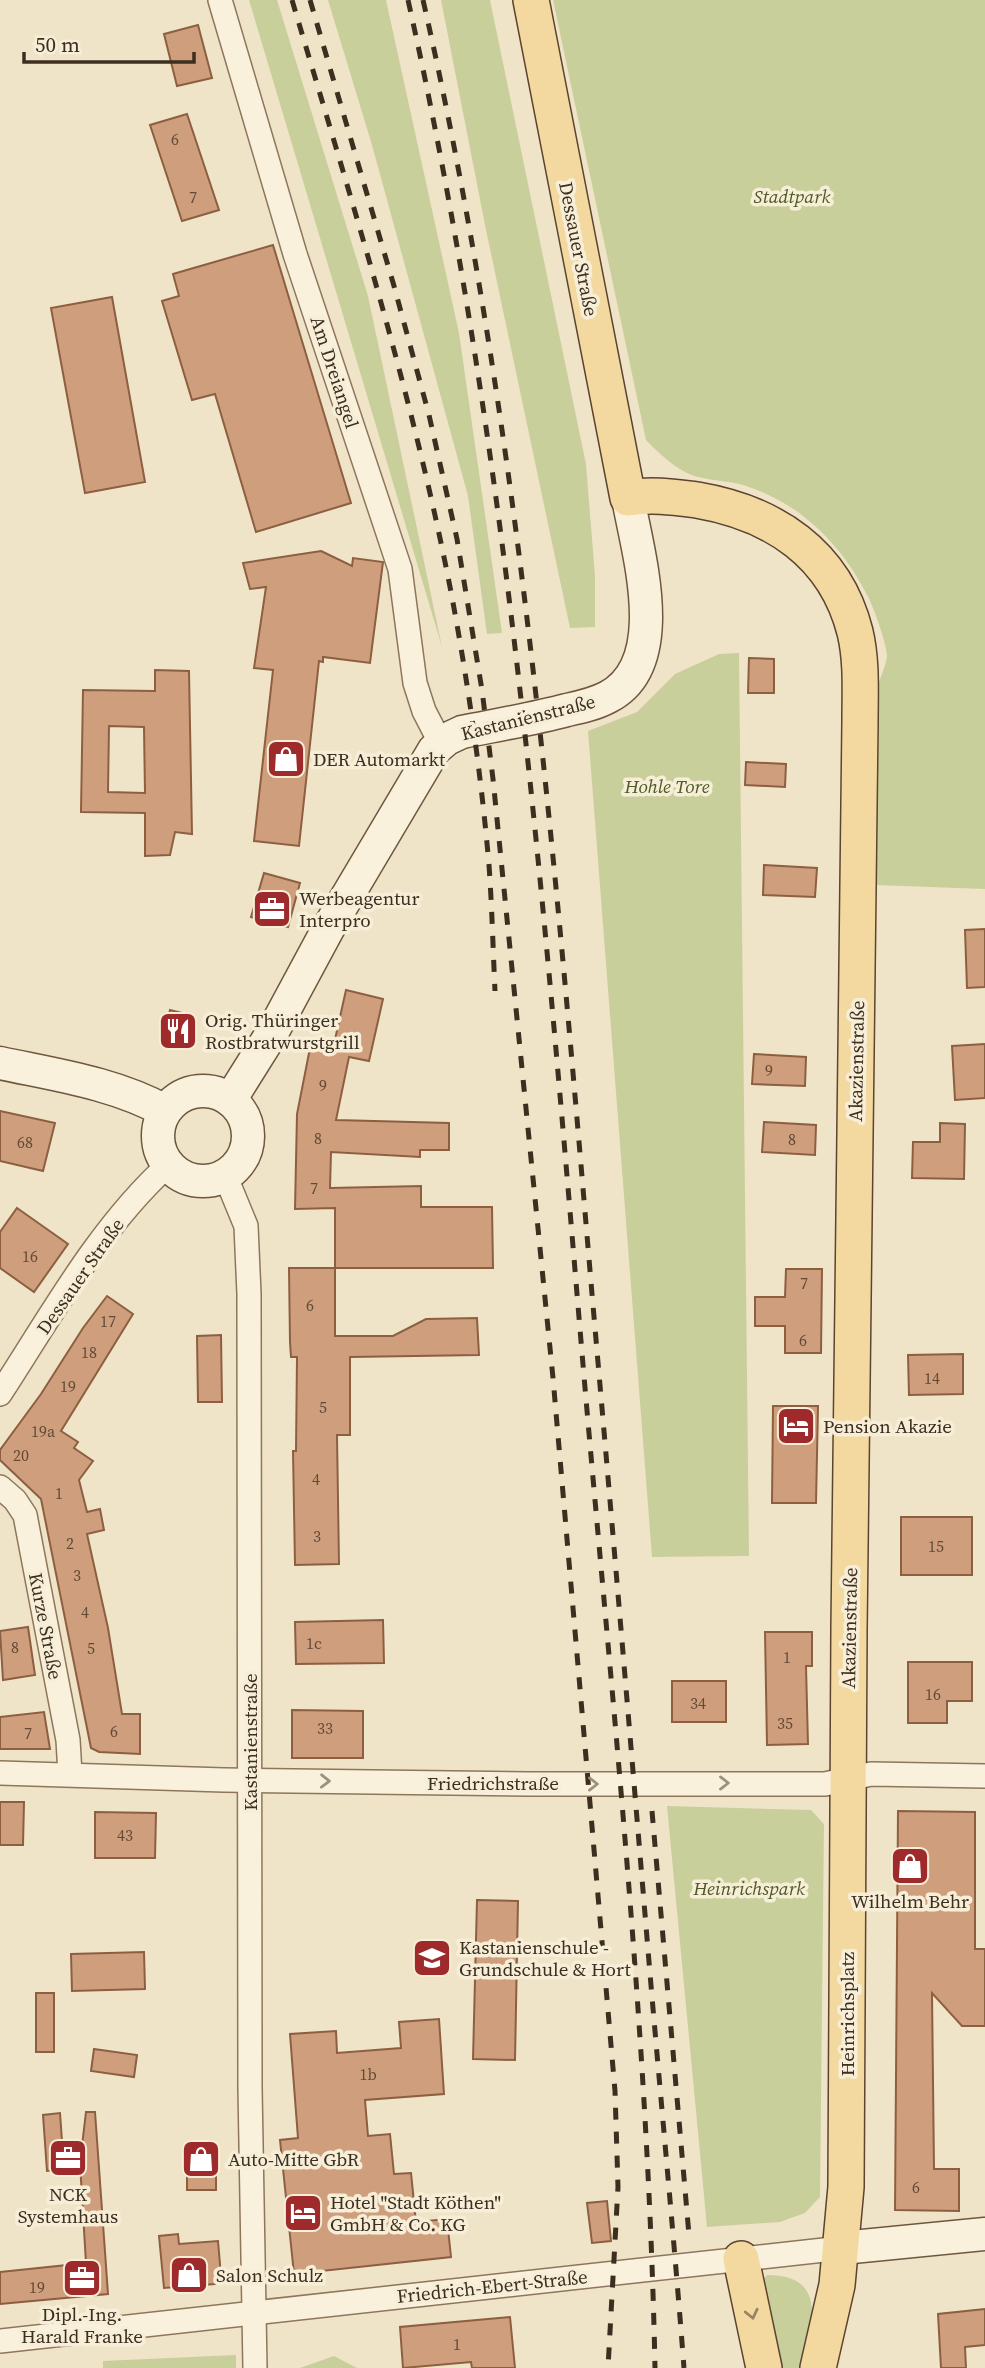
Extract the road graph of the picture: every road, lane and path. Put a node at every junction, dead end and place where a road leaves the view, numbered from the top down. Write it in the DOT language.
graph roads {
  1 [pos="220,0"];
  2 [pos="531,0"];
  3 [pos="628,498"];
  4 [pos="441,744"];
  5 [pos="0,1063"];
  6 [pos="230,1100"];
  7 [pos="165,1111"];
  8 [pos="168,1166"];
  9 [pos="225,1175"];
  10 [pos="0,1394"];
  11 [pos="0,1487"];
  12 [pos="0,1773"];
  13 [pos="70,1774"];
  14 [pos="985,1776"];
  15 [pos="250,1780"];
  16 [pos="848,1780"];
  17 [pos="985,2234"];
  18 [pos="842,2248"];
  19 [pos="741,2259"];
  20 [pos="253,2312"];
  21 [pos="0,2341"];
  22 [pos="255,2368"];
  23 [pos="764,2368"];
  24 [pos="818,2368"];
  1 -- 4 [label="street, Am Dreiangel"];
  2 -- 3 [label="main road, Dessauer Straße"];
  3 -- 4 [label="main road, Kastanienstraße"];
  3 -- 16 [label="main road, Akazienstraße"];
  4 -- 6 [label="main road, Kastanienstraße"];
  5 -- 7 [label="main road"];
  6 -- 7 [label="main road"];
  6 -- 9 [label="main road"];
  7 -- 8 [label="main road"];
  8 -- 9 [label="main road"];
  8 -- 10 [label="street, Dessauer Straße"];
  9 -- 15 [label="street, Kastanienstraße"];
  11 -- 13 [label="street, Kurze Straße"];
  12 -- 13 [label="street, Friedrichstraße"];
  13 -- 15 [label="street, Friedrichstraße"];
  14 -- 16 [label="street, Friedrichstraße"];
  15 -- 16 [label="street, Friedrichstraße, one-way"];
  15 -- 20 [label="street, Kastanienstraße"];
  16 -- 18 [label="main road, Heinrichsplatz"];
  17 -- 18 [label="main road, Friedrich-Ebert-Straße"];
  18 -- 19 [label="street, Friedrich-Ebert-Straße"];
  18 -- 24 [label="main road, Heinrichsplatz"];
  19 -- 20 [label="street, Friedrich-Ebert-Straße"];
  19 -- 23 [label="main road, one-way"];
  20 -- 21 [label="street, Friedrich-Ebert-Straße"];
  20 -- 22 [label="street, Kastanienstraße"];
}
